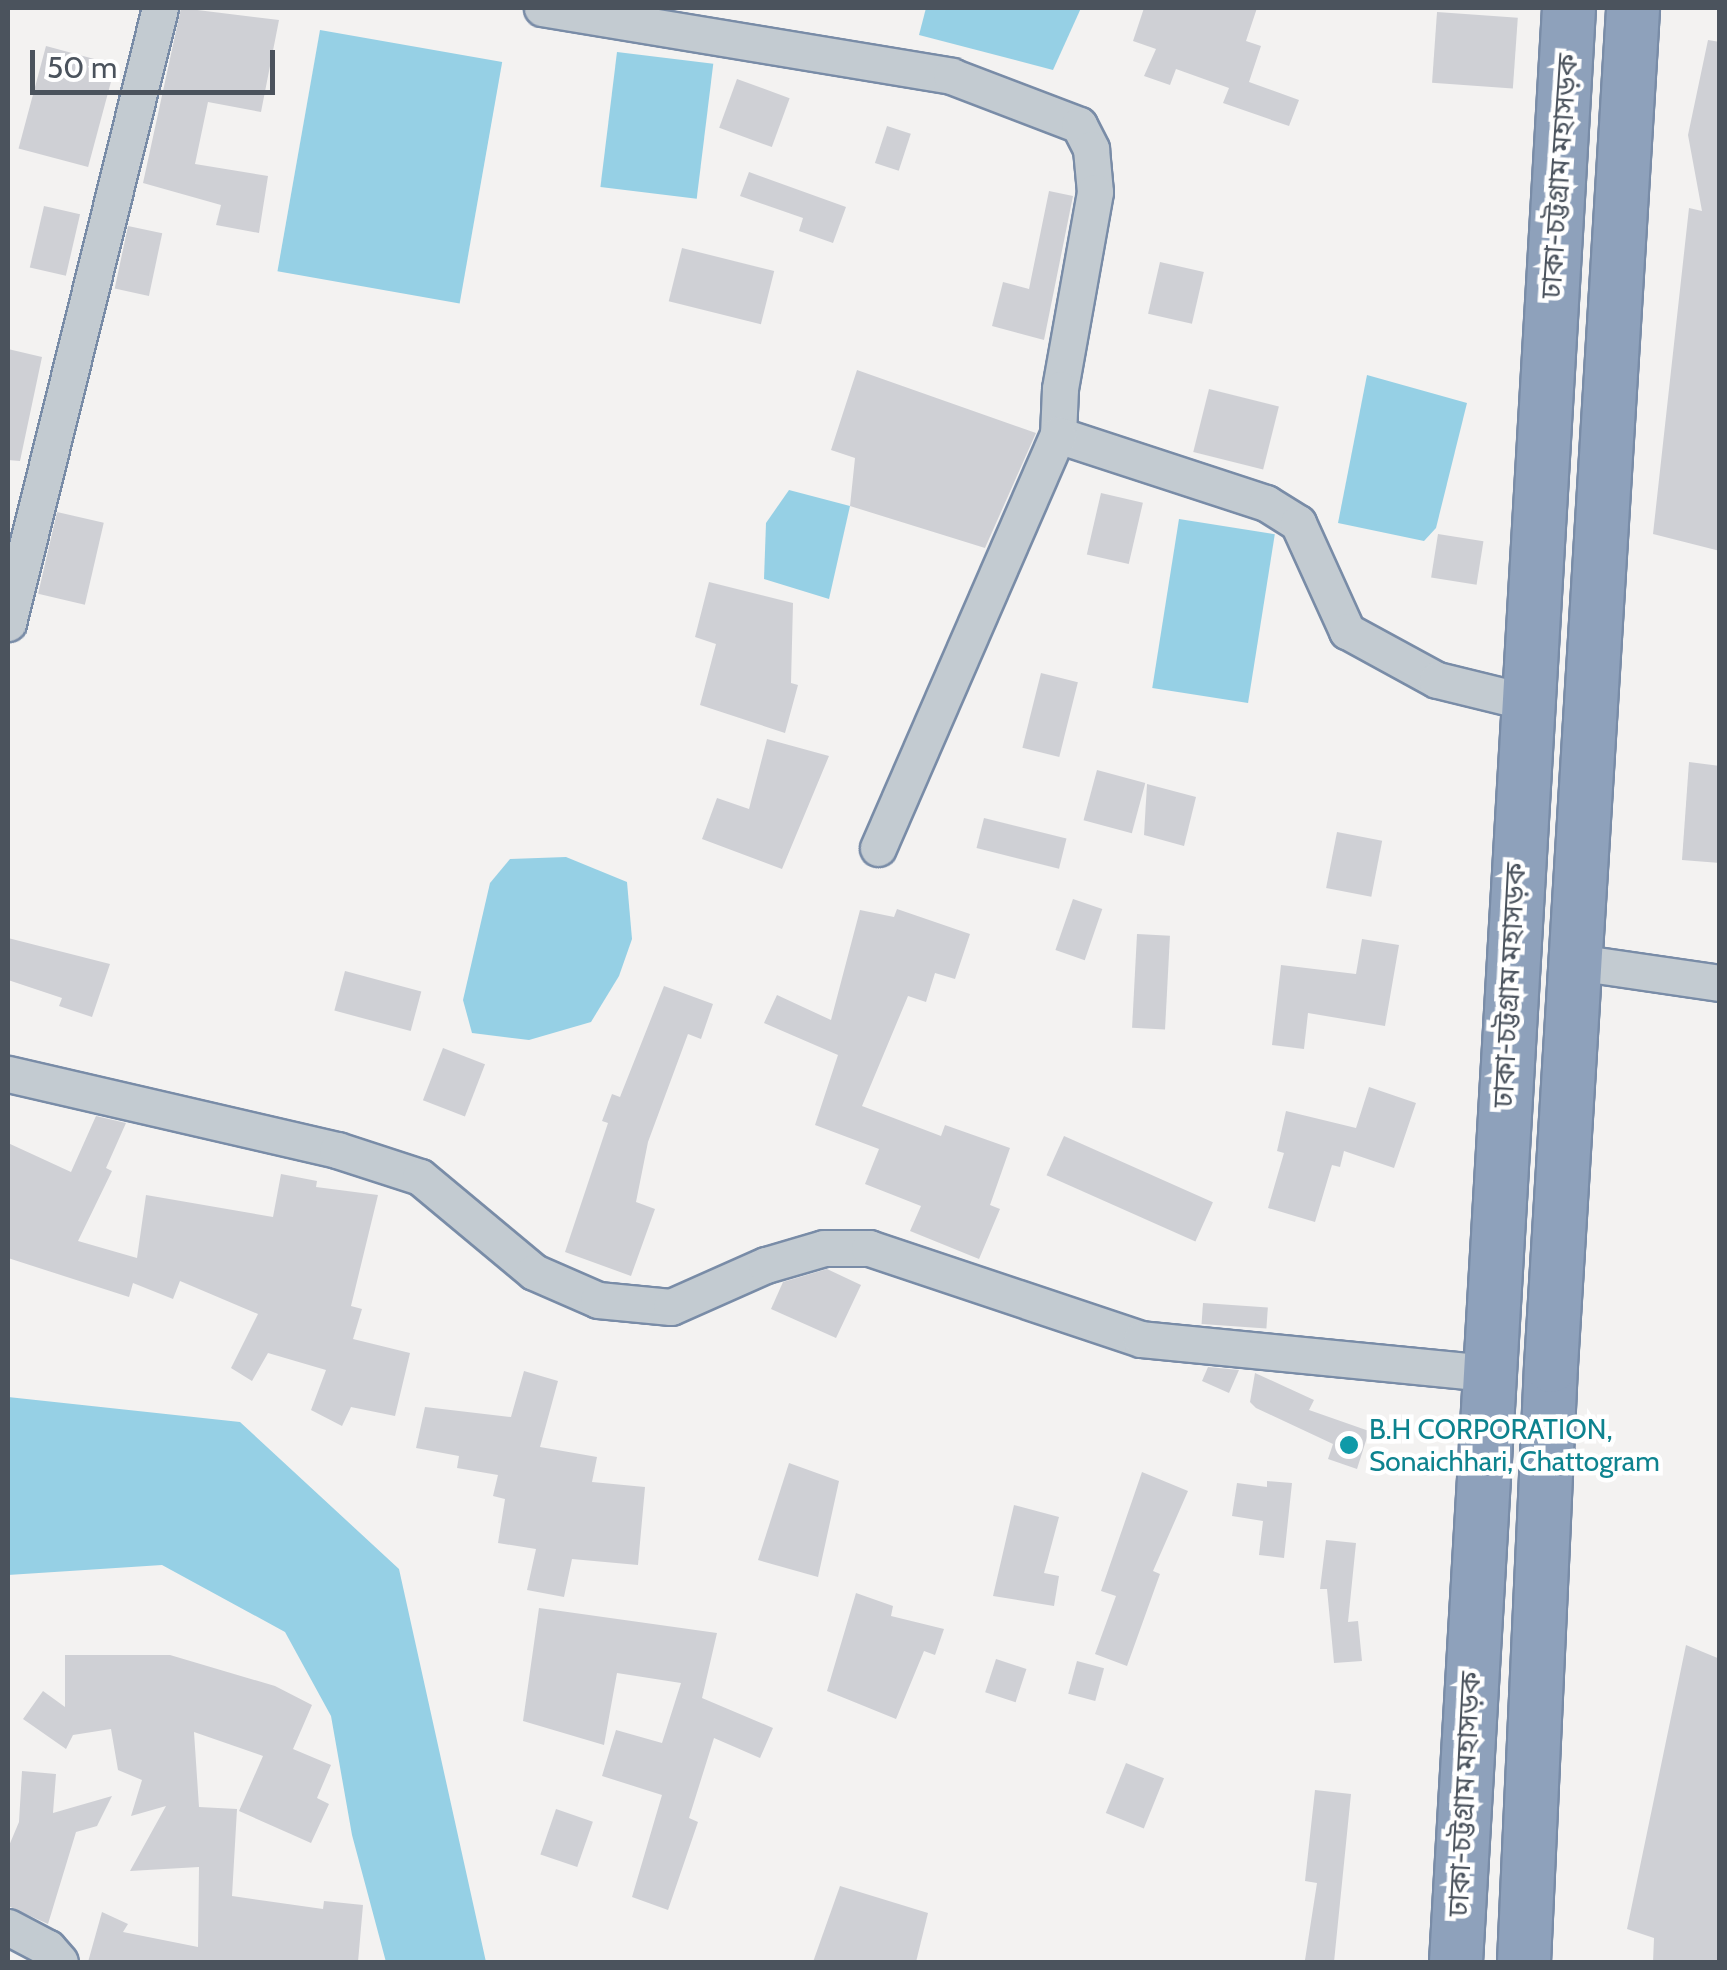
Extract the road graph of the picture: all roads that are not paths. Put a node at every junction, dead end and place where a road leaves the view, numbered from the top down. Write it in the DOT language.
graph roads {
  1 [pos="160,8"];
  2 [pos="542,8"];
  3 [pos="1569,8"];
  4 [pos="1633,8"];
  5 [pos="1058,435"];
  6 [pos="8,623"];
  7 [pos="1527,702"];
  8 [pos="878,848"];
  9 [pos="1576,962"];
  10 [pos="1720,983"];
  11 [pos="8,1074"];
  12 [pos="1485,1373"];
  13 [pos="8,1927"];
  14 [pos="60,1962"];
  15 [pos="1456,1962"];
  16 [pos="1524,1962"];
  1 -- 6 [label="street"];
  2 -- 5 [label="street"];
  3 -- 7 [label="highway, ঢাকা-চট্টগ্রাম মহাসড়ক"];
  4 -- 9 [label="highway"];
  5 -- 7 [label="street"];
  5 -- 8 [label="street"];
  7 -- 12 [label="highway, ঢাকা-চট্টগ্রাম মহাসড়ক"];
  9 -- 10 [label="street"];
  9 -- 16 [label="highway"];
  11 -- 12 [label="street"];
  12 -- 15 [label="highway, ঢাকা-চট্টগ্রাম মহাসড়ক"];
  13 -- 14 [label="street"];
}
